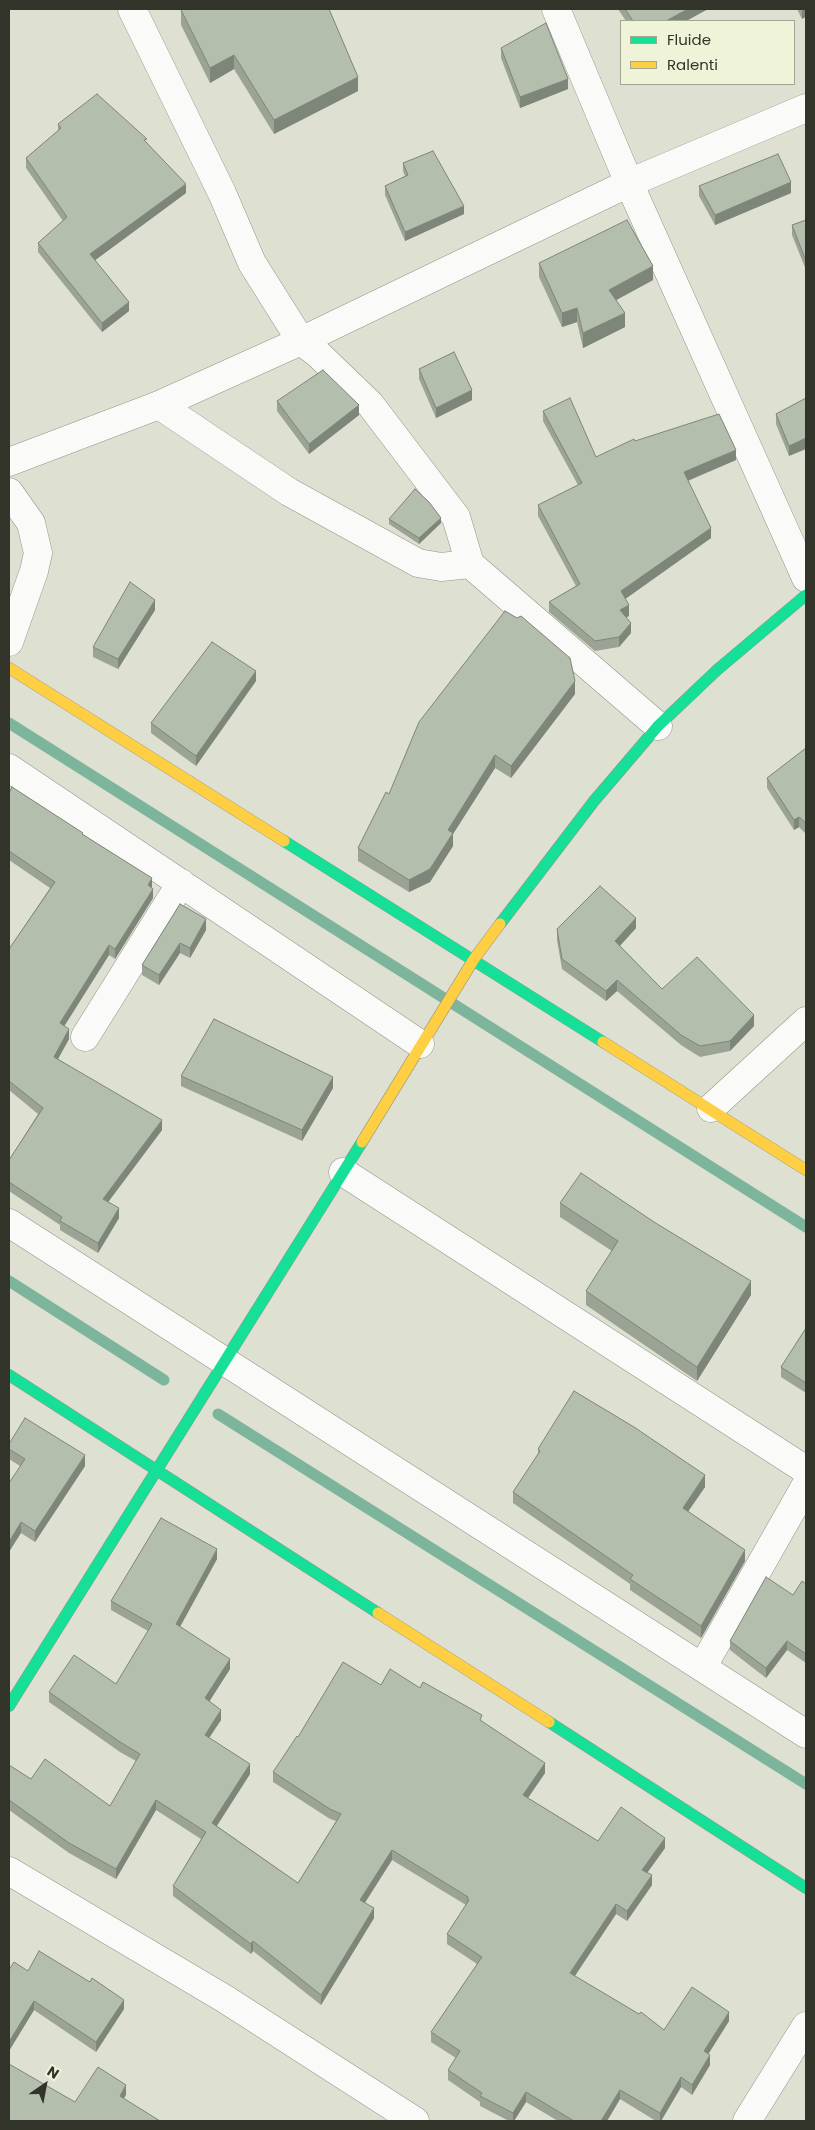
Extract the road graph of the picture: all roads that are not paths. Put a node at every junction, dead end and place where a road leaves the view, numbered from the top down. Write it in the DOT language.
graph roads {
  1 [pos="132,9"];
  2 [pos="556,9"];
  3 [pos="806,108"];
  4 [pos="629,182"];
  5 [pos="301,341"];
  6 [pos="159,404"];
  7 [pos="9,462"];
  8 [pos="9,492"];
  9 [pos="470,564"];
  10 [pos="806,578"];
  11 [pos="806,595"];
  12 [pos="9,642"];
  13 [pos="9,668"];
  14 [pos="658,726"];
  15 [pos="9,768"];
  16 [pos="181,883"];
  17 [pos="474,959"];
  18 [pos="806,1021"];
  19 [pos="85,1037"];
  20 [pos="420,1044"];
  21 [pos="711,1108"];
  22 [pos="806,1170"];
  23 [pos="343,1172"];
  24 [pos="9,1223"];
  25 [pos="224,1360"];
  26 [pos="9,1375"];
  27 [pos="155,1470"];
  28 [pos="806,1470"];
  29 [pos="806,1486"];
  30 [pos="703,1666"];
  31 [pos="9,1706"];
  32 [pos="806,1734"];
  33 [pos="9,1871"];
  34 [pos="806,1888"];
  35 [pos="806,2026"];
  36 [pos="415,2121"];
  37 [pos="748,2121"];
  1 -- 5 [label="street"];
  2 -- 4 [label="street"];
  3 -- 4 [label="street"];
  4 -- 5 [label="street"];
  4 -- 10 [label="street"];
  5 -- 6 [label="street"];
  5 -- 9 [label="street"];
  6 -- 7 [label="street"];
  6 -- 9 [label="street"];
  8 -- 12 [label="street"];
  9 -- 14 [label="street"];
  11 -- 14 [label="street"];
  13 -- 17 [label="street"];
  14 -- 17 [label="street"];
  15 -- 16 [label="street"];
  16 -- 19 [label="street"];
  16 -- 20 [label="street"];
  17 -- 20 [label="street"];
  17 -- 21 [label="street"];
  18 -- 21 [label="street"];
  20 -- 23 [label="street"];
  21 -- 22 [label="street"];
  23 -- 25 [label="street"];
  23 -- 28 [label="street"];
  24 -- 25 [label="street"];
  25 -- 27 [label="street"];
  25 -- 30 [label="street"];
  26 -- 27 [label="street"];
  27 -- 31 [label="street"];
  27 -- 34 [label="street"];
  29 -- 30 [label="street"];
  30 -- 32 [label="street"];
  33 -- 36 [label="street"];
  35 -- 37 [label="street"];
}
